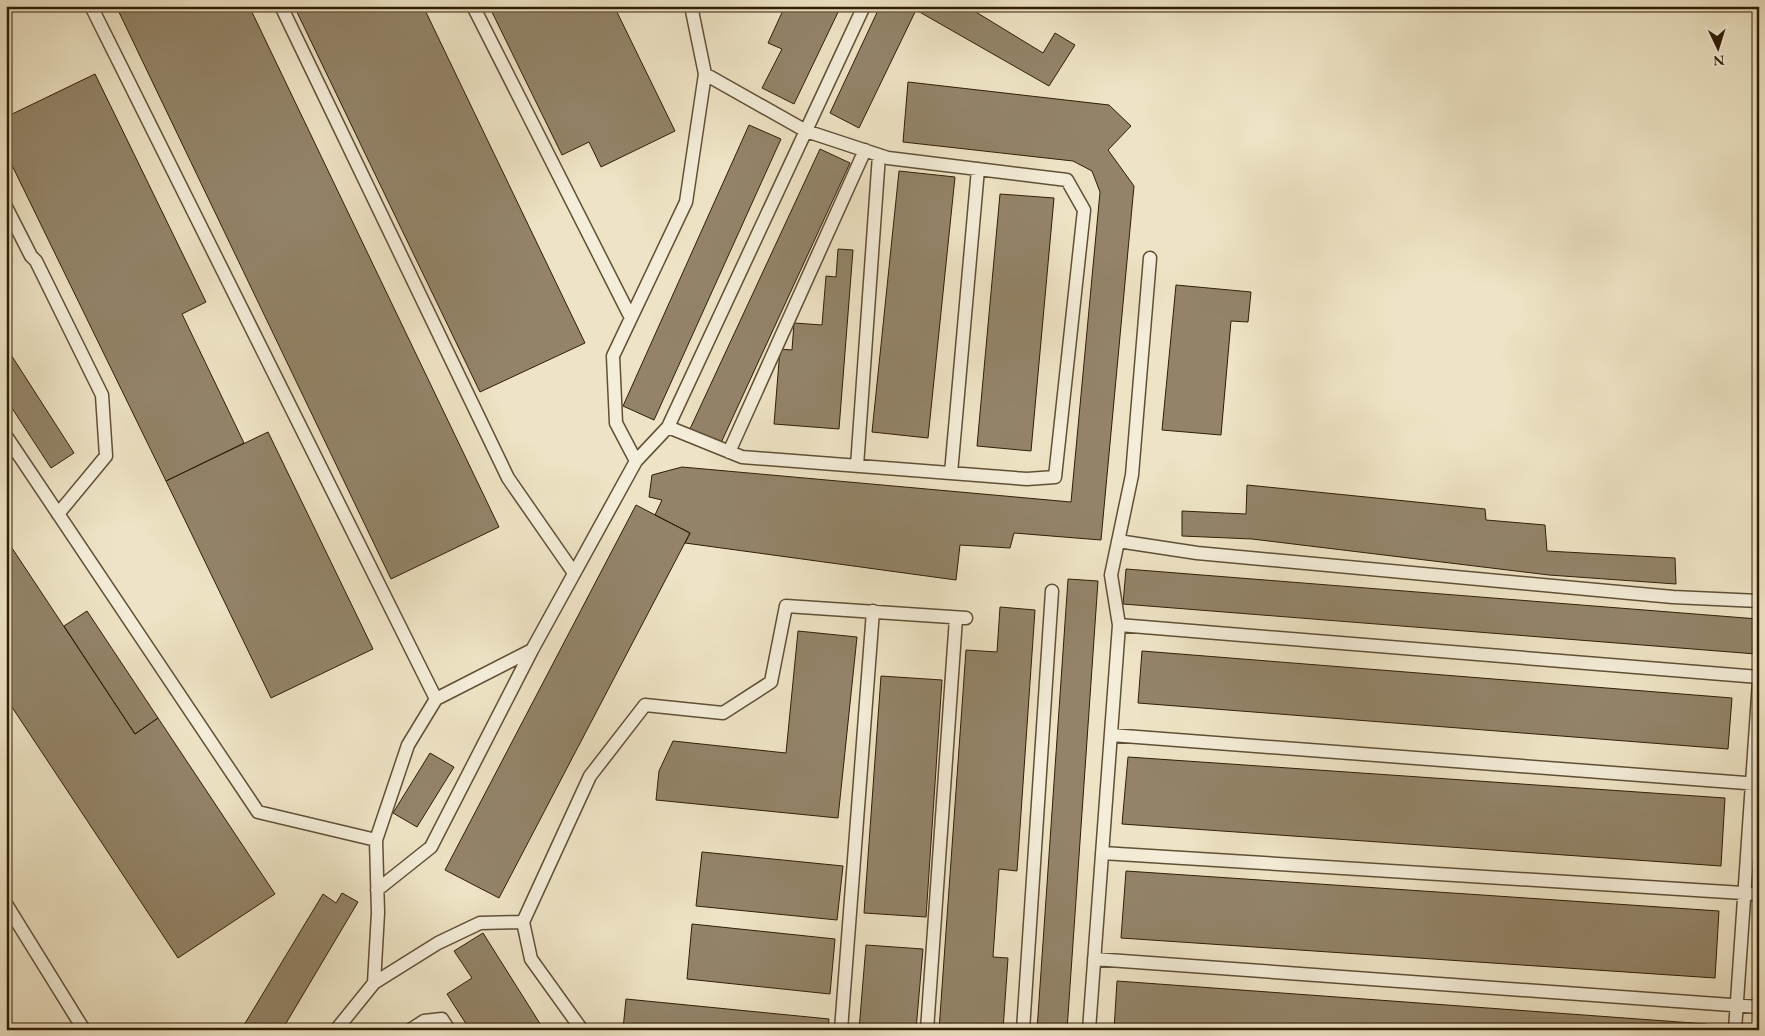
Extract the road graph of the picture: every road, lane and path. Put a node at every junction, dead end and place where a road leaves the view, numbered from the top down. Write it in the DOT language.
graph roads {
  1 [pos="91,6"];
  2 [pos="281,6"];
  3 [pos="473,6"];
  4 [pos="691,6"];
  5 [pos="864,6"];
  6 [pos="705,74"];
  7 [pos="806,131"];
  8 [pos="865,150"];
  9 [pos="879,155"];
  10 [pos="978,169"];
  11 [pos="6,207"];
  12 [pos="1150,258"];
  13 [pos="631,318"];
  14 [pos="668,428"];
  15 [pos="6,436"];
  16 [pos="730,452"];
  17 [pos="636,461"];
  18 [pos="857,466"];
  19 [pos="951,473"];
  20 [pos="58,514"];
  21 [pos="1118,541"];
  22 [pos="574,573"];
  23 [pos="1052,591"];
  24 [pos="1759,601"];
  25 [pos="873,611"];
  26 [pos="1119,625"];
  27 [pos="532,650"];
  28 [pos="1759,677"];
  29 [pos="1759,681"];
  30 [pos="436,699"];
  31 [pos="1111,735"];
  32 [pos="1755,784"];
  33 [pos="376,840"];
  34 [pos="1102,853"];
  35 [pos="377,890"];
  36 [pos="1744,893"];
  37 [pos="1759,894"];
  38 [pos="6,904"];
  39 [pos="523,922"];
  40 [pos="1094,959"];
  41 [pos="374,982"];
  42 [pos="1736,1006"];
  43 [pos="1759,1007"];
  44 [pos="84,1030"];
  45 [pos="336,1030"];
  46 [pos="410,1030"];
  47 [pos="449,1030"];
  48 [pos="582,1030"];
  49 [pos="841,1030"];
  50 [pos="927,1030"];
  51 [pos="1023,1030"];
  52 [pos="1089,1030"];
  53 [pos="1735,1030"];
  1 -- 30 [label="lane"];
  2 -- 22 [label="lane"];
  3 -- 13 [label="lane"];
  4 -- 6 [label="lane"];
  5 -- 7 [label="lane"];
  6 -- 7 [label="lane"];
  6 -- 13 [label="lane"];
  7 -- 8 [label="lane"];
  7 -- 14 [label="lane"];
  8 -- 9 [label="lane"];
  8 -- 16 [label="lane"];
  9 -- 10 [label="lane"];
  9 -- 18 [label="lane"];
  10 -- 19 [label="lane"];
  10 -- 19 [label="lane"];
  11 -- 20 [label="lane"];
  12 -- 21 [label="lane"];
  13 -- 17 [label="lane"];
  14 -- 16 [label="lane"];
  14 -- 17 [label="lane"];
  15 -- 20 [label="lane"];
  16 -- 18 [label="lane"];
  17 -- 22 [label="lane"];
  18 -- 19 [label="lane"];
  20 -- 33 [label="lane"];
  21 -- 24 [label="lane"];
  21 -- 26 [label="lane"];
  22 -- 27 [label="lane"];
  23 -- 51 [label="lane"];
  25 -- 39 [label="lane"];
  25 -- 49 [label="lane"];
  25 -- 50 [label="lane"];
  26 -- 28 [label="lane"];
  26 -- 31 [label="lane"];
  27 -- 30 [label="lane"];
  27 -- 35 [label="lane"];
  29 -- 32 [label="lane"];
  30 -- 33 [label="lane"];
  31 -- 32 [label="lane"];
  31 -- 34 [label="lane"];
  32 -- 36 [label="lane"];
  33 -- 35 [label="lane"];
  34 -- 36 [label="lane"];
  34 -- 40 [label="lane"];
  35 -- 41 [label="lane"];
  36 -- 37 [label="lane"];
  36 -- 42 [label="lane"];
  38 -- 44 [label="lane"];
  39 -- 41 [label="lane"];
  39 -- 48 [label="lane"];
  40 -- 42 [label="lane"];
  40 -- 52 [label="lane"];
  41 -- 45 [label="lane"];
  42 -- 43 [label="lane"];
  42 -- 53 [label="lane"];
  46 -- 47 [label="lane"];
}
